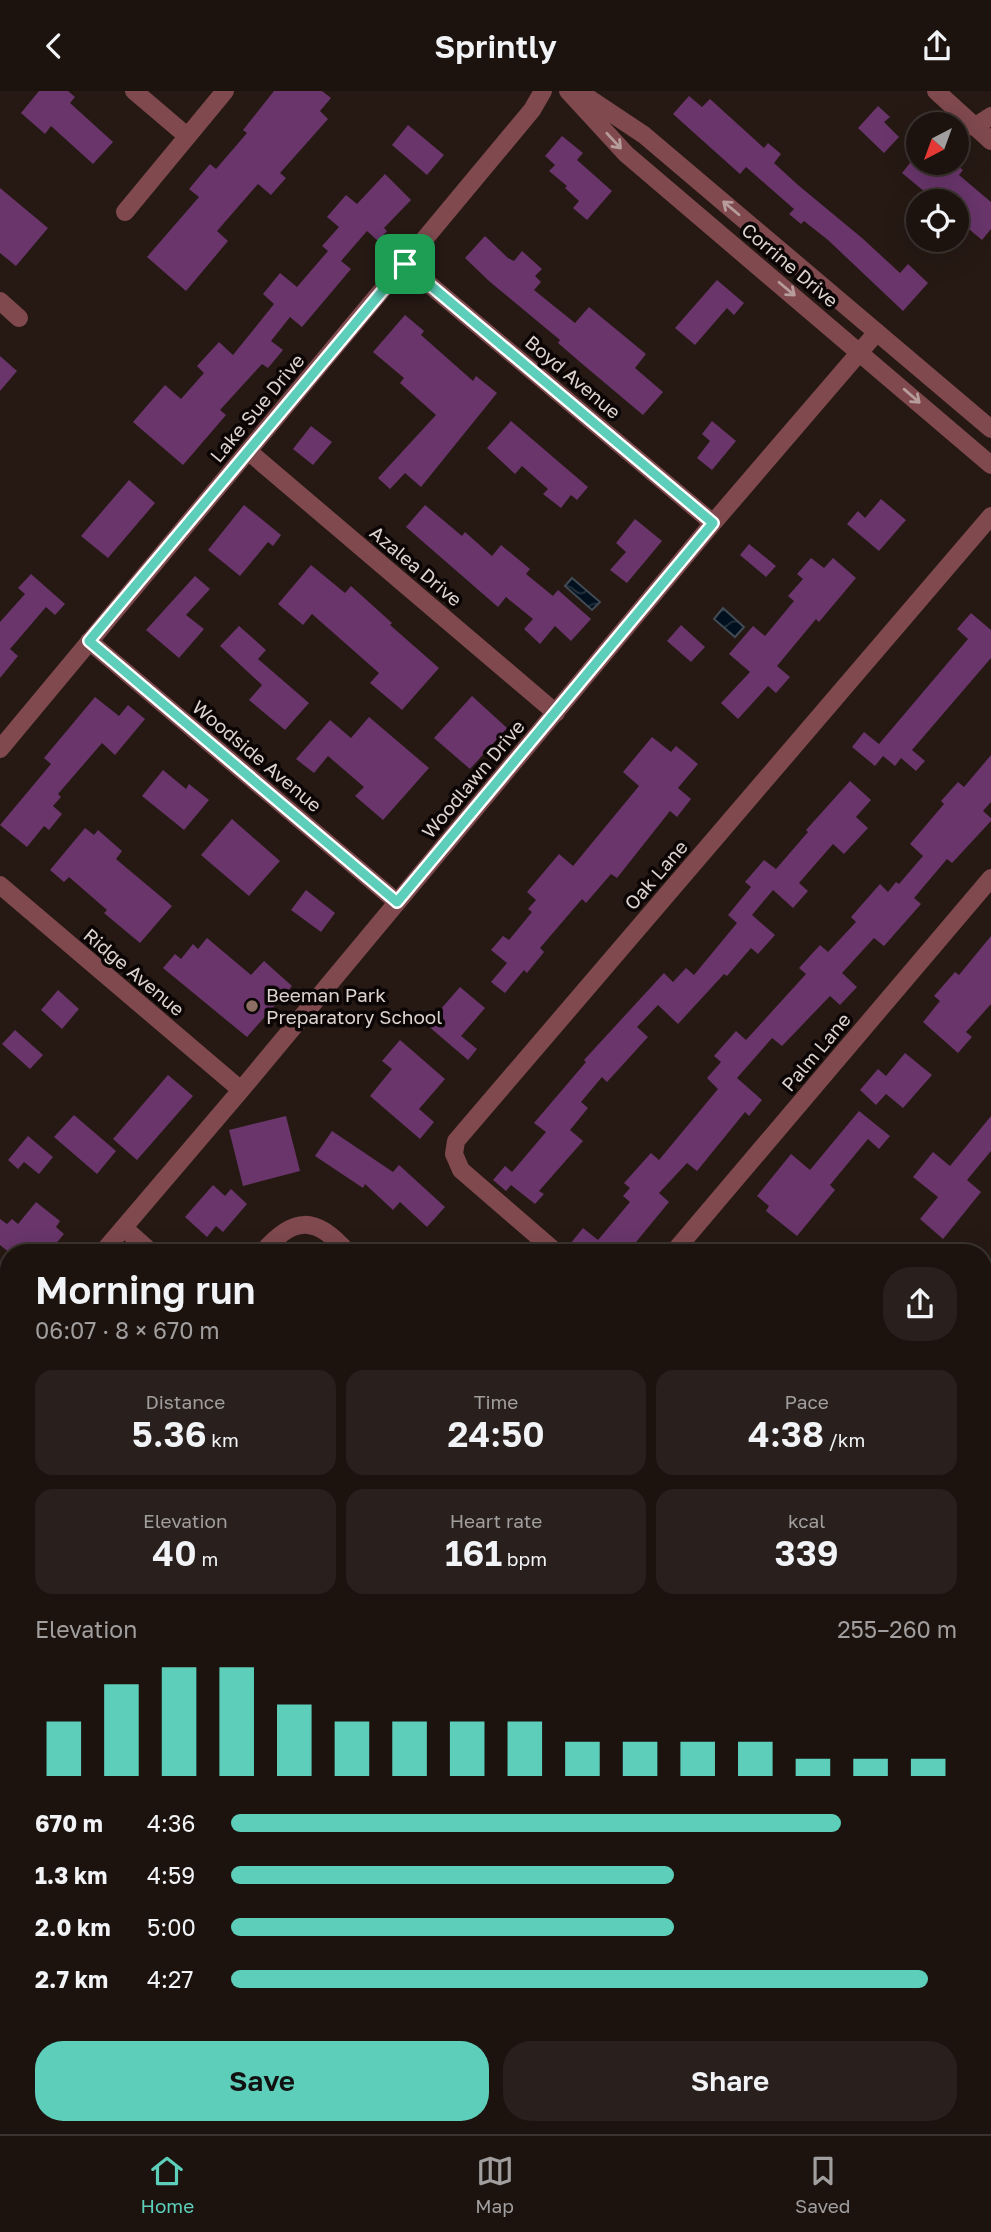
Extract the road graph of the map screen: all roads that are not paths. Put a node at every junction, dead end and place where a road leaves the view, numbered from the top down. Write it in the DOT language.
graph roads {
  1 [pos="134,91"];
  2 [pos="225,91"];
  3 [pos="543,91"];
  4 [pos="568,91"];
  5 [pos="578,91"];
  6 [pos="936,91"];
  7 [pos="991,116"];
  8 [pos="974,127"];
  9 [pos="187,136"];
  10 [pos="991,141"];
  11 [pos="125,212"];
  12 [pos="405,264"];
  13 [pos="0,301"];
  14 [pos="19,318"];
  15 [pos="877,332"];
  16 [pos="860,352"];
  17 [pos="991,429"];
  18 [pos="248,451"];
  19 [pos="991,464"];
  20 [pos="991,516"];
  21 [pos="713,523"];
  22 [pos="89,641"];
  23 [pos="556,713"];
  24 [pos="0,748"];
  25 [pos="991,878"];
  26 [pos="0,885"];
  27 [pos="397,902"];
  28 [pos="241,1090"];
  29 [pos="124,1228"];
  30 [pos="110,1244"];
  31 [pos="142,1244"];
  32 [pos="270,1244"];
  33 [pos="341,1244"];
  34 [pos="547,1244"];
  35 [pos="681,1244"];
  1 -- 9 [label="street"];
  2 -- 9 [label="street"];
  3 -- 12 [label="street, Lake Sue Drive"];
  4 -- 16 [label="street, Corrine Drive, one-way"];
  15 -- 5 [label="street, Corrine Drive, one-way"];
  6 -- 8 [label="street"];
  7 -- 8 [label="street"];
  8 -- 10 [label="street"];
  9 -- 11 [label="street"];
  12 -- 18 [label="street, Lake Sue Drive"];
  12 -- 21 [label="street, Boyd Avenue"];
  13 -- 14 [label="street"];
  15 -- 16 [label="street, Woodlawn Drive"];
  15 -- 17 [label="street, Corrine Drive"];
  16 -- 19 [label="street, Corrine Drive, one-way"];
  16 -- 21 [label="street, Woodlawn Drive"];
  18 -- 22 [label="street, Lake Sue Drive"];
  18 -- 23 [label="street, Azalea Drive"];
  20 -- 34 [label="street, Oak Lane"];
  21 -- 23 [label="street, Woodlawn Drive"];
  22 -- 24 [label="street, Lake Sue Drive"];
  22 -- 27 [label="street, Woodside Avenue"];
  23 -- 27 [label="street, Woodlawn Drive"];
  25 -- 35 [label="street, Palm Lane"];
  26 -- 28 [label="street, Ridge Avenue"];
  27 -- 28 [label="street, Woodlawn Drive"];
  28 -- 29 [label="street, Woodlawn Drive"];
  29 -- 30 [label="street, Woodlawn Drive"];
  29 -- 31 [label="street"];
  32 -- 33 [label="street"];
}
